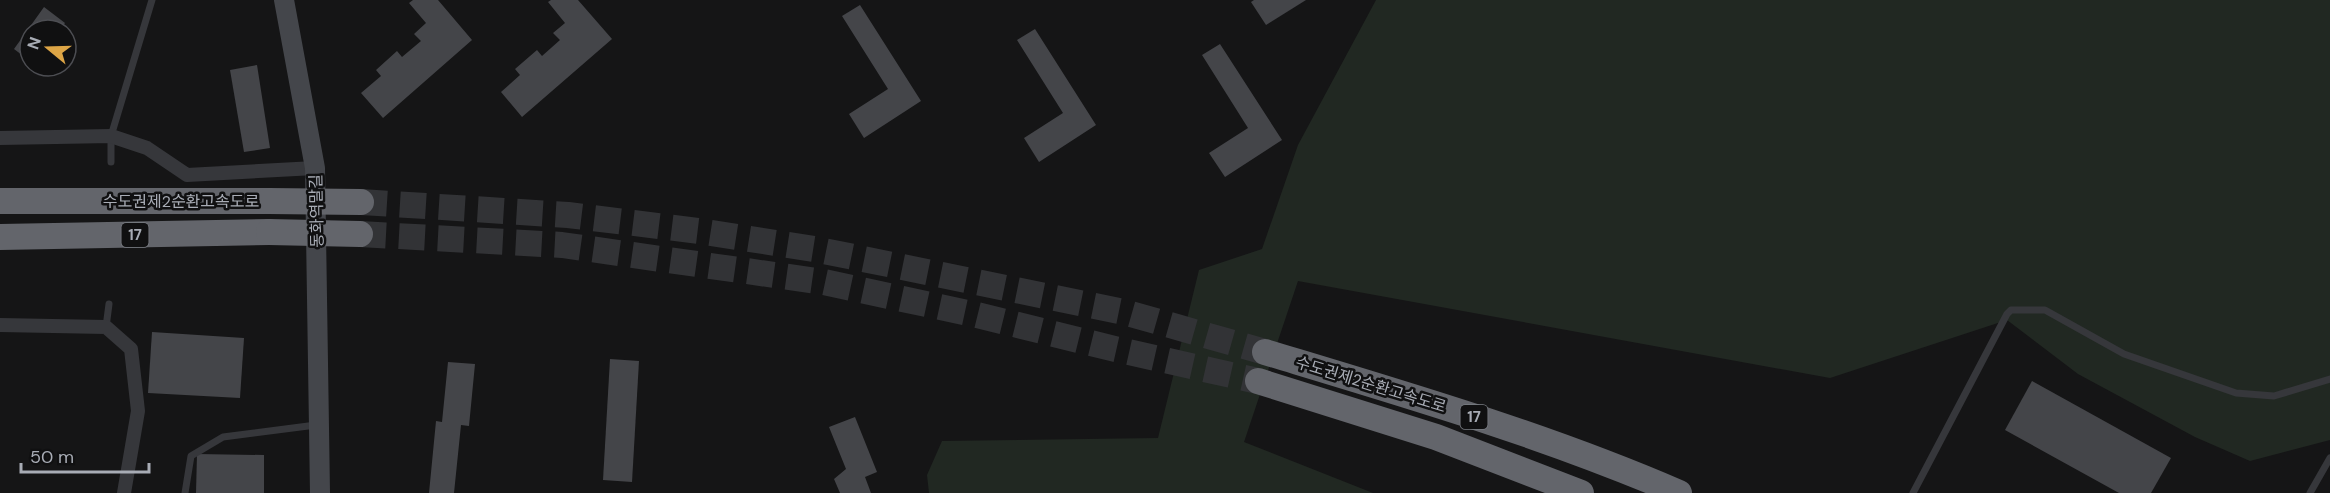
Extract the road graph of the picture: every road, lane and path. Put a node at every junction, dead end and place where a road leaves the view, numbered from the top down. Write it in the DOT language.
graph roads {
  1 [pos="152,0"];
  2 [pos="284,0"];
  3 [pos="111,136"];
  4 [pos="0,138"];
  5 [pos="111,162"];
  6 [pos="315,168"];
  7 [pos="0,201"];
  8 [pos="361,202"];
  9 [pos="360,234"];
  10 [pos="0,237"];
  11 [pos="109,304"];
  12 [pos="0,325"];
  13 [pos="106,327"];
  14 [pos="1266,351"];
  15 [pos="2330,380"];
  16 [pos="1258,381"];
  17 [pos="319,425"];
  18 [pos="2330,458"];
  19 [pos="124,493"];
  20 [pos="185,493"];
  21 [pos="320,493"];
  22 [pos="1581,493"];
  23 [pos="1679,493"];
  24 [pos="1913,493"];
  25 [pos="2310,493"];
  1 -- 3 [label="lane"];
  2 -- 6 [label="street, 동화역말길"];
  3 -- 4 [label="street"];
  3 -- 5 [label="lane"];
  3 -- 6 [label="street"];
  6 -- 17 [label="street, 동화역말길"];
  7 -- 8 [label="highway, 수도권제2순환고속도로 / 17, bridge"];
  9 -- 10 [label="highway, 수도권제2순환고속도로 / 17, bridge"];
  11 -- 13 [label="lane"];
  12 -- 13 [label="street"];
  13 -- 19 [label="street"];
  14 -- 23 [label="highway, 수도권제2순환고속도로 / 17"];
  15 -- 24 [label="lane"];
  16 -- 22 [label="highway, 수도권제2순환고속도로 / 17"];
  17 -- 20 [label="lane"];
  17 -- 21 [label="street, 동화역말길"];
  18 -- 25 [label="lane"];
}
